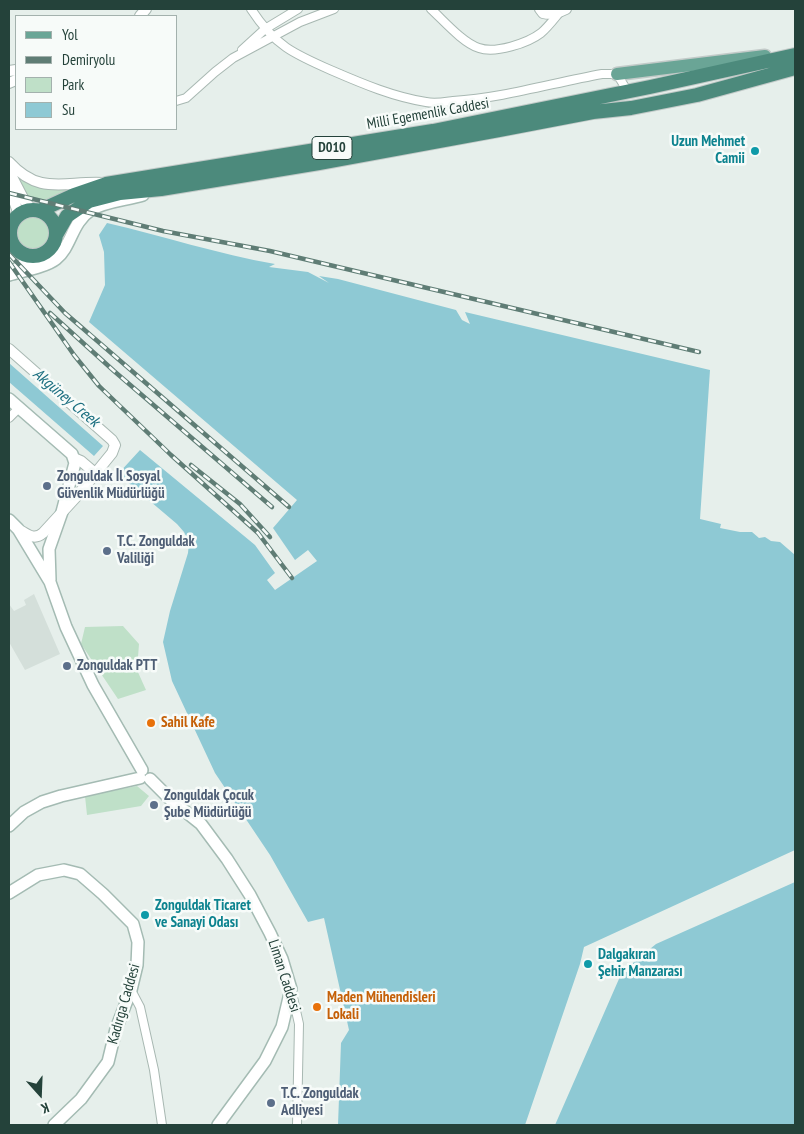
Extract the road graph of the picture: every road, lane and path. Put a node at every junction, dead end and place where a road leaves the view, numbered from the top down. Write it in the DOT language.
graph roads {
  1 [pos="251,9"];
  2 [pos="298,9"];
  3 [pos="334,9"];
  4 [pos="431,9"];
  5 [pos="540,9"];
  6 [pos="562,11"];
  7 [pos="266,29"];
  8 [pos="272,38"];
  9 [pos="795,54"];
  10 [pos="233,58"];
  11 [pos="795,68"];
  12 [pos="619,74"];
  13 [pos="645,89"];
  14 [pos="628,92"];
  15 [pos="178,100"];
  16 [pos="648,105"];
  17 [pos="631,108"];
  18 [pos="9,162"];
  19 [pos="9,171"];
  20 [pos="106,184"];
  21 [pos="9,186"];
  22 [pos="161,188"];
  23 [pos="23,215"];
  24 [pos="56,235"];
  25 [pos="11,244"];
  26 [pos="36,256"];
  27 [pos="9,275"];
  28 [pos="9,349"];
  29 [pos="9,399"];
  30 [pos="18,408"];
  31 [pos="9,418"];
  32 [pos="74,458"];
  33 [pos="98,470"];
  34 [pos="62,512"];
  35 [pos="9,520"];
  36 [pos="18,530"];
  37 [pos="50,582"];
  38 [pos="144,776"];
  39 [pos="9,826"];
  40 [pos="9,893"];
  41 [pos="291,989"];
  42 [pos="131,990"];
  43 [pos="54,1124"];
  44 [pos="162,1125"];
  45 [pos="218,1125"];
  46 [pos="297,1125"];
  1 -- 7 [label="street"];
  2 -- 7 [label="street"];
  3 -- 8 [label="street"];
  4 -- 6 [label="street"];
  5 -- 6 [label="street"];
  7 -- 8 [label="street"];
  7 -- 10 [label="street"];
  8 -- 10 [label="street"];
  8 -- 12 [label="street"];
  9 -- 12 [label="main road"];
  9 -- 13 [label="highway, Milli Egemenlik Caddesi / D010"];
  10 -- 15 [label="street"];
  11 -- 16 [label="highway, Milli Egemenlik Caddesi / D010"];
  12 -- 13 [label="main road"];
  12 -- 14 [label="street"];
  13 -- 14 [label="highway, Milli Egemenlik Caddesi / D010"];
  13 -- 16 [label="highway"];
  14 -- 17 [label="highway"];
  14 -- 20 [label="highway, Milli Egemenlik Caddesi / D010"];
  16 -- 17 [label="highway, Milli Egemenlik Caddesi / D010"];
  17 -- 22 [label="highway, Milli Egemenlik Caddesi / D010"];
  18 -- 20 [label="street"];
  19 -- 23 [label="street"];
  20 -- 23 [label="highway, Milli Egemenlik Caddesi / D010"];
  21 -- 23 [label="street"];
  22 -- 24 [label="highway, Milli Egemenlik Caddesi / D010"];
  22 -- 27 [label="main road"];
  23 -- 24 [label="highway"];
  23 -- 25 [label="highway"];
  24 -- 26 [label="highway, Milli Egemenlik Caddesi"];
  25 -- 26 [label="highway"];
  26 -- 27 [label="main road"];
  28 -- 33 [label="street"];
  29 -- 30 [label="main road"];
  30 -- 31 [label="street"];
  30 -- 32 [label="main road"];
  32 -- 33 [label="street"];
  32 -- 34 [label="main road"];
  33 -- 34 [label="street"];
  34 -- 36 [label="street"];
  34 -- 37 [label="main road"];
  35 -- 36 [label="main road"];
  36 -- 37 [label="main road"];
  37 -- 38 [label="main road, Liman Caddesi"];
  38 -- 39 [label="main road"];
  38 -- 41 [label="main road, Liman Caddesi"];
  40 -- 42 [label="main road, Kadırga Caddesi"];
  41 -- 45 [label="main road"];
  41 -- 46 [label="street, Liman Caddesi"];
  42 -- 43 [label="main road, Kadırga Caddesi"];
  42 -- 44 [label="street"];
}
